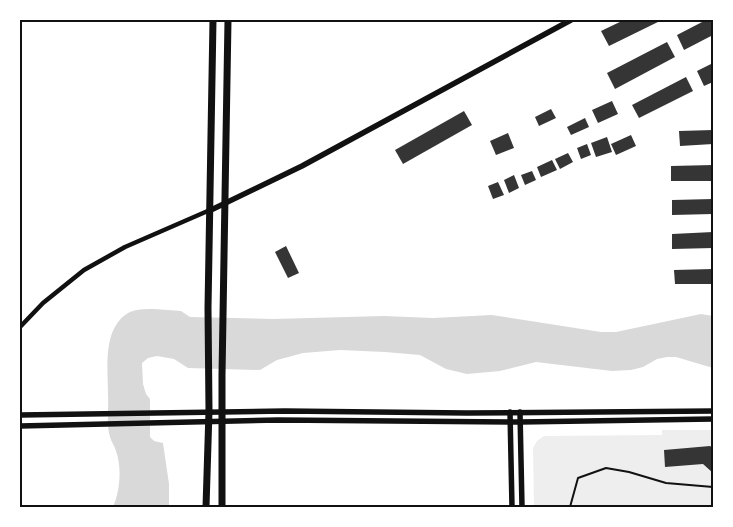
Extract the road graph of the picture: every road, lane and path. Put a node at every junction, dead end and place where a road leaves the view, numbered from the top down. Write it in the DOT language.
graph roads {
  1 [pos="213,20"];
  2 [pos="228,20"];
  3 [pos="571,20"];
  4 [pos="225,203"];
  5 [pos="210,210"];
  6 [pos="20,327"];
  7 [pos="209,411"];
  8 [pos="222,411"];
  9 [pos="713,411"];
  10 [pos="510,412"];
  11 [pos="520,412"];
  12 [pos="20,415"];
  13 [pos="713,419"];
  14 [pos="510,421"];
  15 [pos="208,422"];
  16 [pos="223,422"];
  17 [pos="520,422"];
  18 [pos="20,426"];
  19 [pos="713,487"];
  20 [pos="206,507"];
  21 [pos="222,507"];
  22 [pos="512,507"];
  23 [pos="522,507"];
  24 [pos="570,507"];
  1 -- 5 [label="main road"];
  2 -- 4 [label="main road"];
  3 -- 4 [label="street"];
  4 -- 5 [label="street"];
  4 -- 8 [label="main road"];
  5 -- 6 [label="street"];
  5 -- 7 [label="main road"];
  7 -- 8 [label="street"];
  7 -- 12 [label="street"];
  7 -- 15 [label="main road"];
  8 -- 10 [label="street"];
  8 -- 16 [label="main road"];
  9 -- 11 [label="street"];
  10 -- 11 [label="street"];
  10 -- 14 [label="street"];
  11 -- 17 [label="street"];
  13 -- 17 [label="street"];
  14 -- 16 [label="street"];
  14 -- 17 [label="street"];
  14 -- 22 [label="street"];
  15 -- 16 [label="street"];
  15 -- 18 [label="street"];
  15 -- 20 [label="main road"];
  16 -- 21 [label="main road"];
  17 -- 23 [label="street"];
  19 -- 24 [label="lane"];
}
